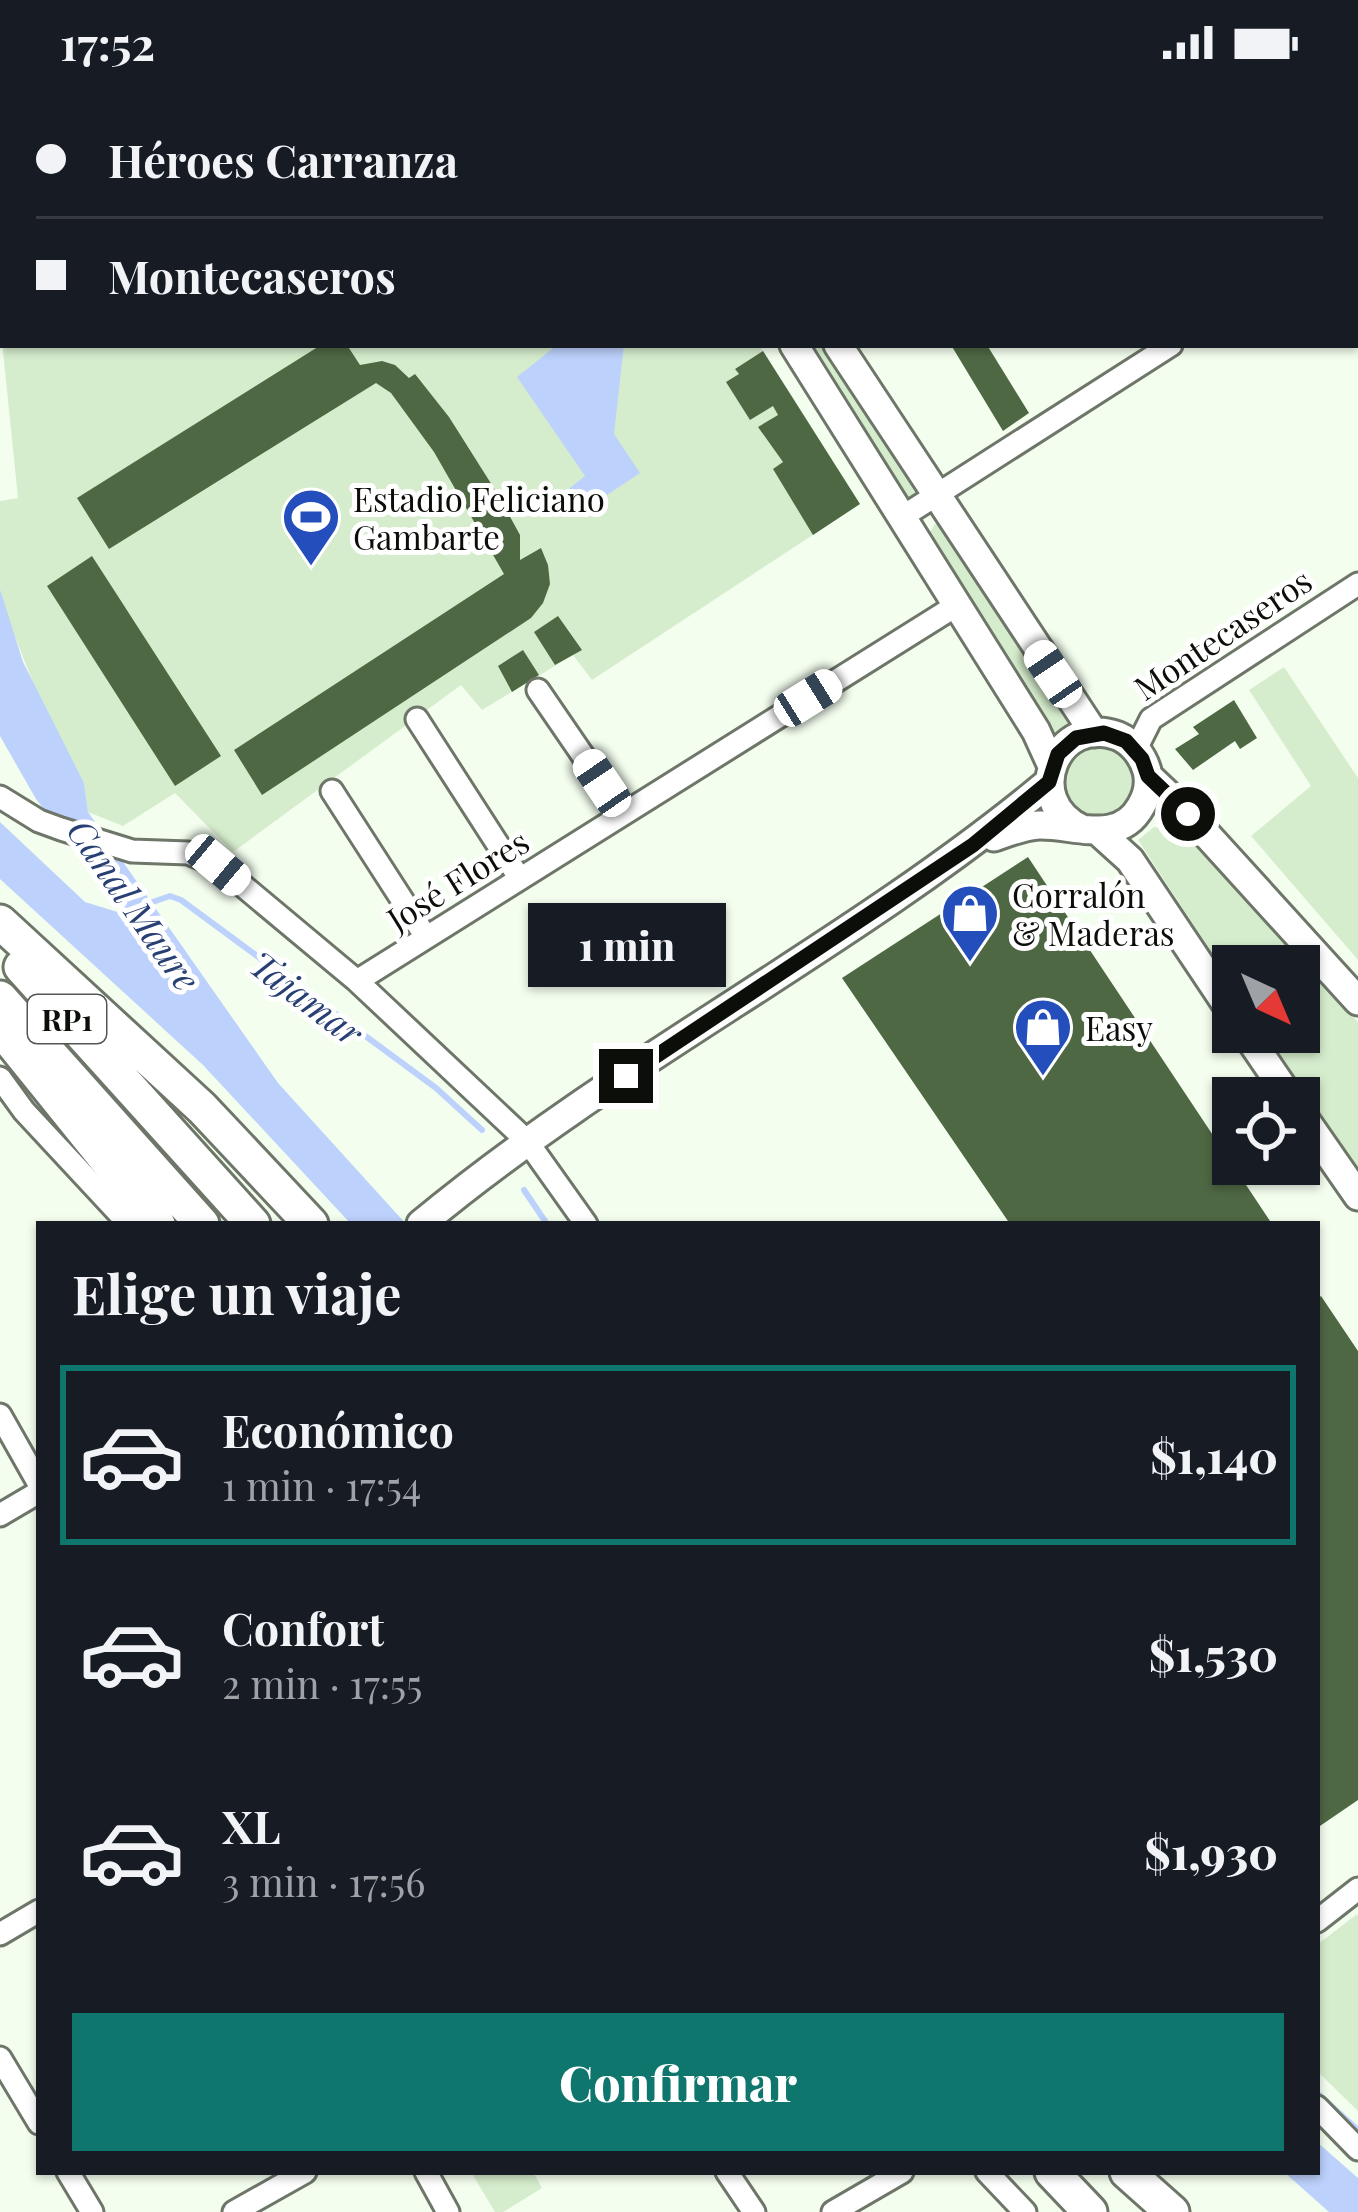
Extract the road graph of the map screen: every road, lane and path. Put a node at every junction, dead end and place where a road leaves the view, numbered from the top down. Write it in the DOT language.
graph roads {
  1 [pos="796,348"];
  2 [pos="840,348"];
  3 [pos="1166,348"];
  4 [pos="935,497"];
  5 [pos="902,518"];
  6 [pos="1358,584"];
  7 [pos="957,605"];
  8 [pos="538,690"];
  9 [pos="417,719"];
  10 [pos="1094,733"];
  11 [pos="1136,749"];
  12 [pos="1050,774"];
  13 [pos="1148,776"];
  14 [pos="332,791"];
  15 [pos="0,797"];
  16 [pos="622,814"];
  17 [pos="1091,830"];
  18 [pos="973,845"];
  19 [pos="520,879"];
  20 [pos="0,922"];
  21 [pos="426,937"];
  22 [pos="0,944"];
  23 [pos="357,981"];
  24 [pos="1212,982"];
  25 [pos="0,998"];
  26 [pos="1358,1001"];
  27 [pos="0,1028"];
  28 [pos="3,1090"];
  29 [pos="527,1141"];
  30 [pos="1320,1141"];
  31 [pos="1358,1196"];
  32 [pos="126,1221"];
  33 [pos="156,1221"];
  34 [pos="199,1221"];
  35 [pos="250,1221"];
  36 [pos="308,1221"];
  37 [pos="425,1221"];
  38 [pos="584,1221"];
  39 [pos="0,1415"];
  40 [pos="36,1482"];
  41 [pos="36,1490"];
  42 [pos="0,1515"];
  43 [pos="1358,1889"];
  44 [pos="36,1913"];
  45 [pos="1320,1920"];
  46 [pos="0,1934"];
  47 [pos="0,2058"];
  48 [pos="1320,2110"];
  49 [pos="36,2118"];
  50 [pos="1358,2149"];
  51 [pos="70,2175"];
  52 [pos="300,2175"];
  53 [pos="428,2175"];
  54 [pos="730,2175"];
  55 [pos="897,2175"];
  56 [pos="990,2175"];
  57 [pos="1118,2175"];
  58 [pos="1130,2175"];
  59 [pos="92,2212"];
  60 [pos="234,2212"];
  61 [pos="448,2212"];
  62 [pos="754,2212"];
  63 [pos="833,2212"];
  64 [pos="1025,2212"];
  65 [pos="1153,2212"];
  66 [pos="1172,2212"];
  1 -- 5 [label="main road"];
  2 -- 4 [label="main road"];
  3 -- 4 [label="street"];
  4 -- 5 [label="street"];
  4 -- 10 [label="main road"];
  5 -- 7 [label="main road"];
  6 -- 11 [label="street, Montecaseros"];
  7 -- 12 [label="main road"];
  7 -- 16 [label="street, José Flores"];
  8 -- 16 [label="street"];
  9 -- 19 [label="street"];
  10 -- 11 [label="main road"];
  10 -- 12 [label="main road"];
  11 -- 13 [label="main road"];
  12 -- 17 [label="main road"];
  12 -- 18 [label="main road"];
  13 -- 17 [label="main road"];
  13 -- 26 [label="main road"];
  14 -- 21 [label="street"];
  15 -- 23 [label="street"];
  16 -- 19 [label="street, José Flores"];
  17 -- 18 [label="main road"];
  17 -- 24 [label="main road"];
  18 -- 29 [label="main road"];
  19 -- 21 [label="street, José Flores"];
  20 -- 36 [label="highway"];
  21 -- 23 [label="street, José Flores"];
  22 -- 35 [label="highway, RP1"];
  23 -- 29 [label="street"];
  25 -- 34 [label="highway, RP1"];
  27 -- 33 [label="highway"];
  28 -- 32 [label="street"];
  29 -- 37 [label="main road"];
  29 -- 38 [label="street"];
  30 -- 31 [label="main road"];
  39 -- 40 [label="street"];
  41 -- 42 [label="street"];
  43 -- 45 [label="street"];
  44 -- 46 [label="street"];
  47 -- 49 [label="street"];
  48 -- 50 [label="street"];
  51 -- 59 [label="street"];
  52 -- 60 [label="street"];
  53 -- 61 [label="street"];
  54 -- 62 [label="street"];
  55 -- 63 [label="street"];
  56 -- 64 [label="street"];
  57 -- 65 [label="highway"];
  58 -- 66 [label="highway"];
}
